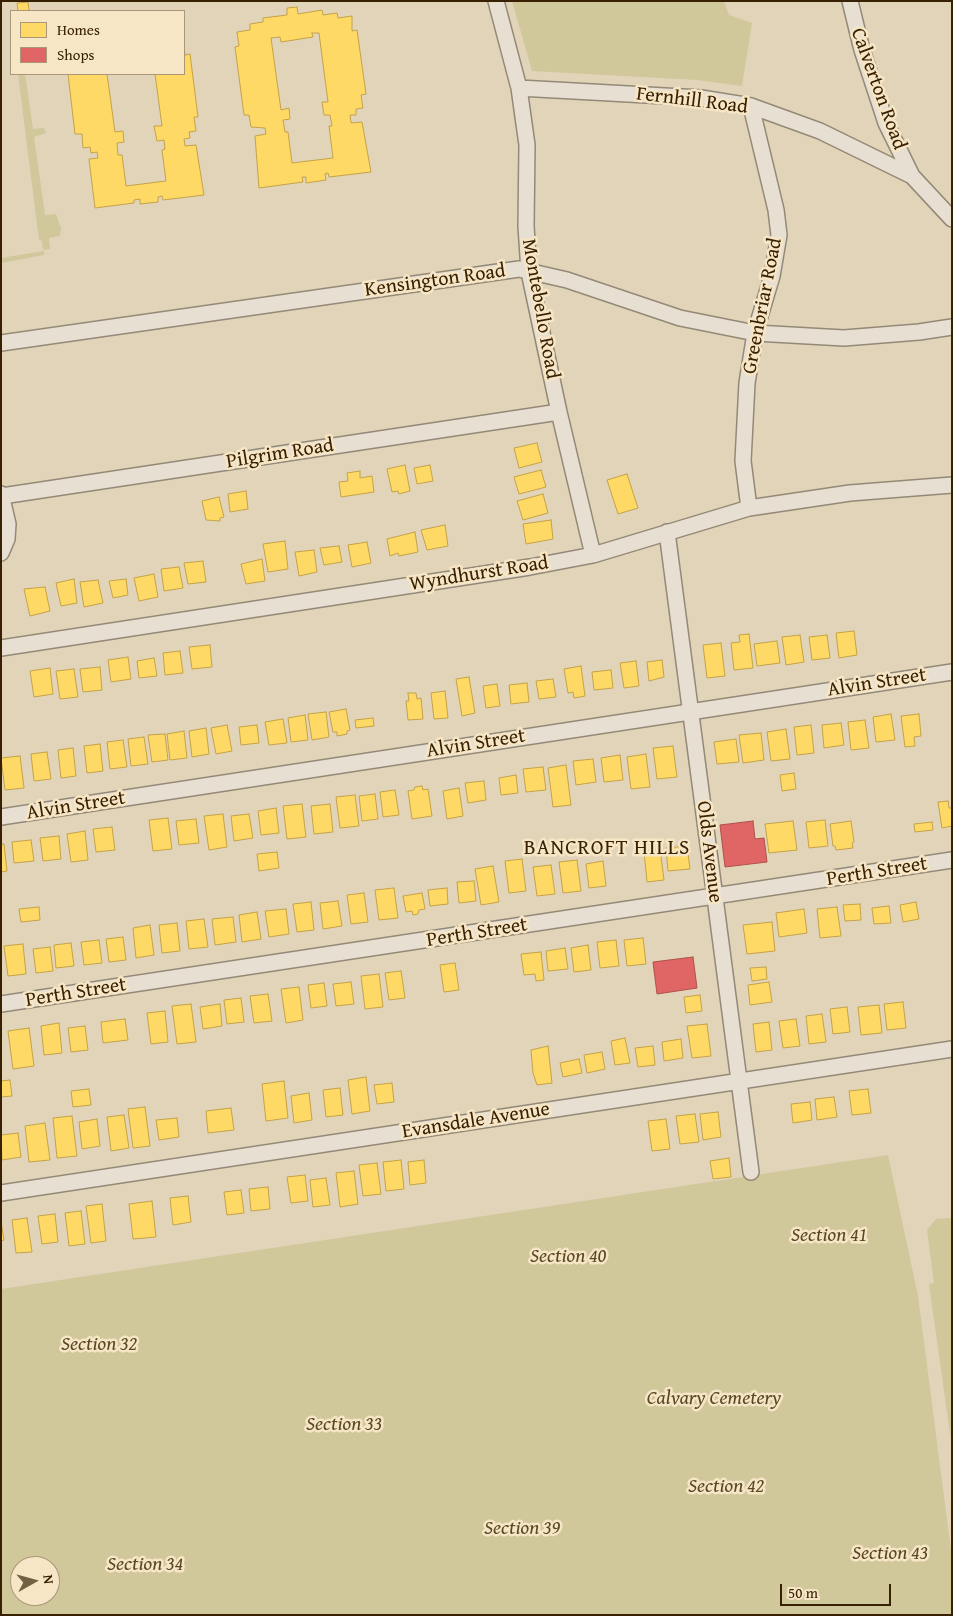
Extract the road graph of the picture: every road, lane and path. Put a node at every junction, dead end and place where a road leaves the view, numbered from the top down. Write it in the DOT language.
graph roads {
  1 [pos="496,1"];
  2 [pos="850,1"];
  3 [pos="519,88"];
  4 [pos="751,106"];
  5 [pos="912,176"];
  6 [pos="952,219"];
  7 [pos="529,272"];
  8 [pos="952,327"];
  9 [pos="755,333"];
  10 [pos="1,343"];
  11 [pos="559,412"];
  12 [pos="952,485"];
  13 [pos="2,495"];
  14 [pos="749,508"];
  15 [pos="667,532"];
  16 [pos="1,553"];
  17 [pos="593,555"];
  18 [pos="1,648"];
  19 [pos="952,672"];
  20 [pos="691,712"];
  21 [pos="1,817"];
  22 [pos="952,860"];
  23 [pos="715,896"];
  24 [pos="1,1004"];
  25 [pos="952,1049"];
  26 [pos="739,1081"];
  27 [pos="751,1172"];
  28 [pos="1,1193"];
  1 -- 3 [label="street, Montebello Road"];
  2 -- 5 [label="street, Calverton Road"];
  3 -- 4 [label="street, Fernhill Road"];
  3 -- 7 [label="street, Montebello Road"];
  4 -- 5 [label="street, Fernhill Road"];
  4 -- 9 [label="street, Greenbriar Road"];
  5 -- 6 [label="street, Calverton Road"];
  7 -- 9 [label="street, Kensington Road"];
  7 -- 10 [label="street, Kensington Road"];
  7 -- 11 [label="street, Montebello Road"];
  8 -- 9 [label="street, Kensington Road"];
  9 -- 14 [label="street, Greenbriar Road"];
  11 -- 13 [label="street, Pilgrim Road"];
  11 -- 17 [label="street, Montebello Road"];
  12 -- 14 [label="street, Wyndhurst Road"];
  13 -- 16 [label="street"];
  14 -- 15 [label="street, Wyndhurst Road"];
  15 -- 17 [label="street, Wyndhurst Road"];
  15 -- 20 [label="street, Olds Avenue"];
  17 -- 18 [label="street, Wyndhurst Road"];
  19 -- 20 [label="street, Alvin Street"];
  20 -- 21 [label="street, Alvin Street"];
  20 -- 23 [label="street, Olds Avenue"];
  22 -- 23 [label="street, Perth Street"];
  23 -- 24 [label="street, Perth Street"];
  23 -- 26 [label="street, Olds Avenue"];
  25 -- 26 [label="street, Evansdale Avenue"];
  26 -- 27 [label="street, Olds Avenue"];
  26 -- 28 [label="street, Evansdale Avenue"];
}
